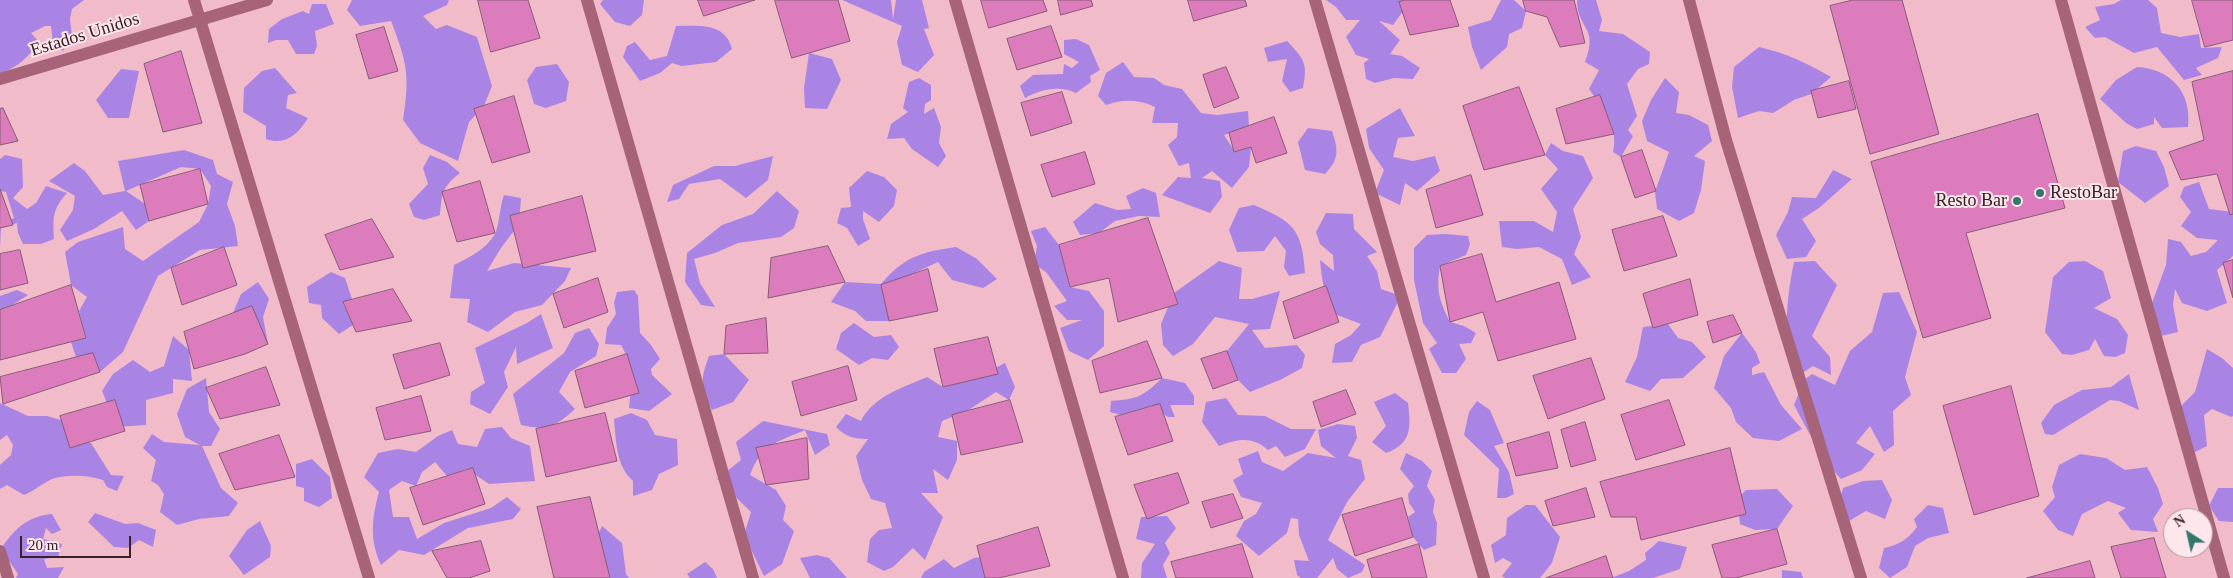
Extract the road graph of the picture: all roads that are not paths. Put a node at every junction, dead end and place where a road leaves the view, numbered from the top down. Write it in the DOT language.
graph roads {
  1 [pos="194,0"];
  2 [pos="267,0"];
  3 [pos="587,0"];
  4 [pos="955,0"];
  5 [pos="1315,0"];
  6 [pos="1689,0"];
  7 [pos="2061,0"];
  8 [pos="199,19"];
  9 [pos="0,79"];
  10 [pos="0,552"];
  11 [pos="8,578"];
  12 [pos="369,578"];
  13 [pos="753,578"];
  14 [pos="1124,578"];
  15 [pos="1484,578"];
  16 [pos="1861,578"];
  17 [pos="2224,578"];
  1 -- 8 [label="street"];
  2 -- 8 [label="street, Estados Unidos"];
  3 -- 13 [label="street"];
  4 -- 14 [label="street"];
  5 -- 15 [label="street"];
  6 -- 16 [label="street"];
  7 -- 17 [label="street"];
  8 -- 9 [label="street, Estados Unidos"];
  8 -- 12 [label="street"];
  10 -- 11 [label="street"];
}
